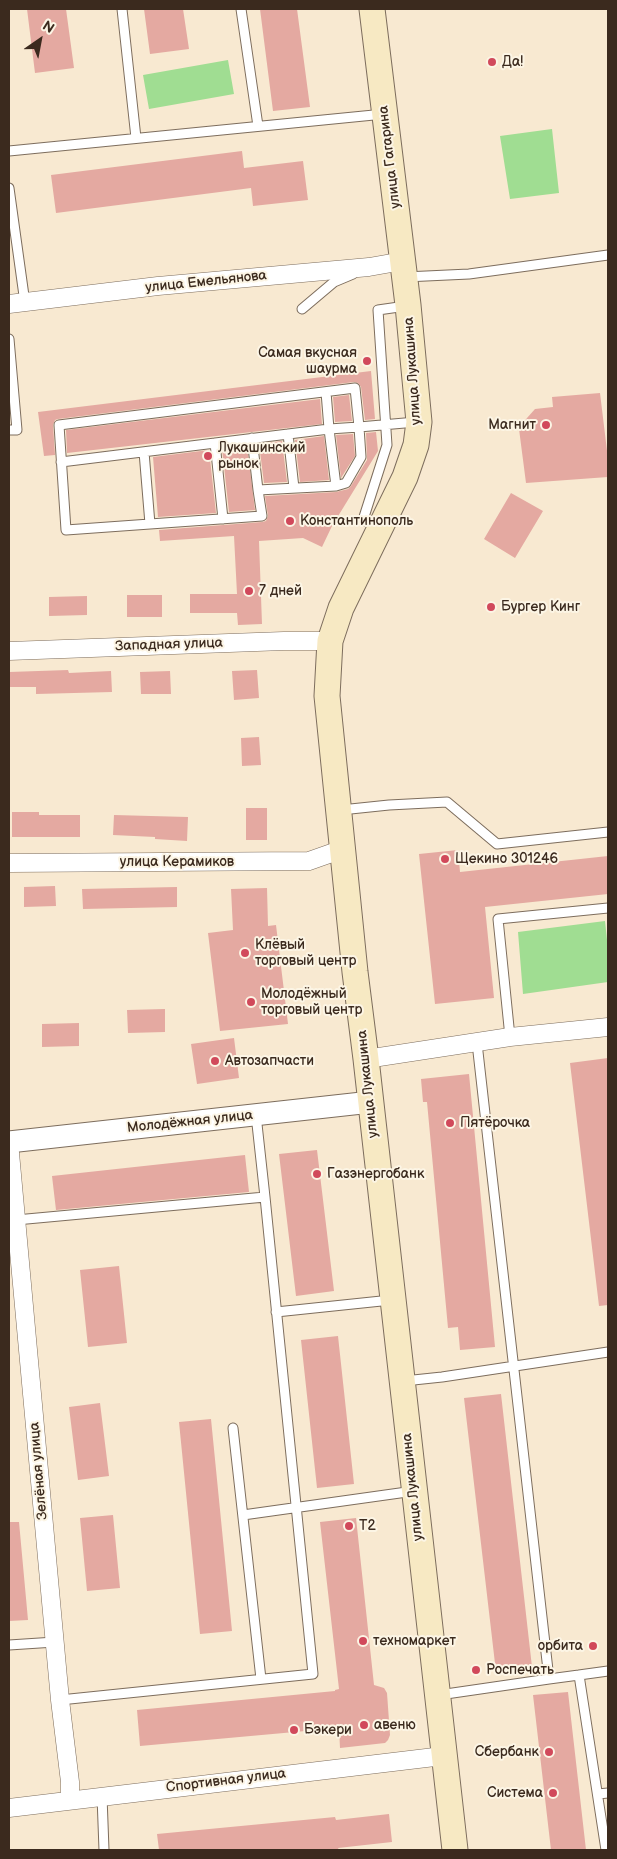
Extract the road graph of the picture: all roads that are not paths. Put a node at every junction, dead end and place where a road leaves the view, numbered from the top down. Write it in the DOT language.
graph roads {
  1 [pos="122,9"];
  2 [pos="242,9"];
  3 [pos="372,9"];
  4 [pos="384,114"];
  5 [pos="258,126"];
  6 [pos="136,138"];
  7 [pos="9,151"];
  8 [pos="9,188"];
  9 [pos="9,199"];
  10 [pos="608,255"];
  11 [pos="369,267"];
  12 [pos="404,269"];
  13 [pos="17,304"];
  14 [pos="408,305"];
  15 [pos="302,309"];
  16 [pos="9,339"];
  17 [pos="326,392"];
  18 [pos="419,422"];
  19 [pos="385,424"];
  20 [pos="359,427"];
  21 [pos="329,429"];
  22 [pos="9,430"];
  23 [pos="288,434"];
  24 [pos="252,438"];
  25 [pos="216,443"];
  26 [pos="144,452"];
  27 [pos="62,462"];
  28 [pos="336,486"];
  29 [pos="294,488"];
  30 [pos="258,490"];
  31 [pos="223,519"];
  32 [pos="150,524"];
  33 [pos="380,528"];
  34 [pos="330,641"];
  35 [pos="9,651"];
  36 [pos="338,810"];
  37 [pos="608,832"];
  38 [pos="343,849"];
  39 [pos="9,863"];
  40 [pos="608,908"];
  41 [pos="608,1027"];
  42 [pos="510,1038"];
  43 [pos="477,1043"];
  44 [pos="366,1059"];
  45 [pos="370,1102"];
  46 [pos="256,1115"];
  47 [pos="9,1151"];
  48 [pos="265,1197"];
  49 [pos="16,1220"];
  50 [pos="393,1300"];
  51 [pos="276,1312"];
  52 [pos="608,1352"];
  53 [pos="514,1365"];
  54 [pos="402,1381"];
  55 [pos="233,1428"];
  56 [pos="414,1491"];
  57 [pos="296,1508"];
  58 [pos="243,1515"];
  59 [pos="55,1642"];
  60 [pos="9,1645"];
  61 [pos="608,1671"];
  62 [pos="580,1675"];
  63 [pos="261,1679"];
  64 [pos="549,1679"];
  65 [pos="436,1695"];
  66 [pos="60,1700"];
  67 [pos="443,1756"];
  68 [pos="608,1793"];
  69 [pos="598,1794"];
  70 [pos="102,1796"];
  71 [pos="70,1800"];
  72 [pos="9,1808"];
  73 [pos="104,1850"];
  74 [pos="455,1850"];
  75 [pos="606,1850"];
  1 -- 6 [label="lane"];
  2 -- 5 [label="lane"];
  3 -- 4 [label="main road, улица Гагарина"];
  4 -- 5 [label="lane"];
  4 -- 12 [label="main road, улица Гагарина"];
  5 -- 6 [label="lane"];
  6 -- 7 [label="lane"];
  8 -- 9 [label="lane"];
  9 -- 13 [label="lane"];
  10 -- 12 [label="lane"];
  11 -- 12 [label="street, улица Емельянова"];
  11 -- 13 [label="street, улица Емельянова"];
  11 -- 15 [label="lane"];
  12 -- 14 [label="main road, улица Гагарина"];
  14 -- 18 [label="main road, улица Лукашина"];
  14 -- 19 [label="lane"];
  16 -- 22 [label="lane"];
  17 -- 20 [label="lane"];
  17 -- 21 [label="lane"];
  17 -- 27 [label="lane"];
  18 -- 19 [label="lane"];
  18 -- 33 [label="main road, улица Лукашина"];
  19 -- 20 [label="lane"];
  19 -- 33 [label="lane"];
  20 -- 21 [label="lane"];
  20 -- 28 [label="lane"];
  21 -- 23 [label="lane"];
  21 -- 28 [label="lane"];
  23 -- 24 [label="lane"];
  23 -- 29 [label="lane"];
  24 -- 25 [label="lane"];
  24 -- 30 [label="lane"];
  25 -- 26 [label="lane"];
  25 -- 31 [label="lane"];
  26 -- 27 [label="lane"];
  26 -- 32 [label="lane"];
  27 -- 32 [label="lane"];
  28 -- 29 [label="lane"];
  29 -- 30 [label="lane"];
  30 -- 31 [label="lane"];
  31 -- 32 [label="lane"];
  33 -- 34 [label="main road, улица Лукашина"];
  34 -- 35 [label="street, Западная улица"];
  34 -- 36 [label="main road, улица Лукашина"];
  36 -- 37 [label="lane"];
  36 -- 38 [label="main road, улица Лукашина"];
  38 -- 39 [label="street, улица Керамиков"];
  38 -- 44 [label="main road, улица Лукашина"];
  40 -- 42 [label="lane"];
  41 -- 42 [label="street"];
  42 -- 43 [label="street"];
  43 -- 44 [label="street"];
  43 -- 53 [label="lane"];
  44 -- 45 [label="main road, улица Лукашина"];
  45 -- 46 [label="street, Молодёжная улица"];
  45 -- 50 [label="main road, улица Лукашина"];
  46 -- 47 [label="street, Молодёжная улица"];
  46 -- 48 [label="lane"];
  47 -- 49 [label="street, Зелёная улица"];
  48 -- 49 [label="lane"];
  48 -- 51 [label="lane"];
  49 -- 59 [label="street, Зелёная улица"];
  50 -- 51 [label="lane"];
  50 -- 54 [label="main road, улица Лукашина"];
  51 -- 57 [label="lane"];
  52 -- 53 [label="lane"];
  53 -- 54 [label="lane"];
  53 -- 64 [label="lane"];
  54 -- 56 [label="main road, улица Лукашина"];
  55 -- 58 [label="lane"];
  56 -- 57 [label="lane"];
  56 -- 65 [label="main road, улица Лукашина"];
  57 -- 58 [label="lane"];
  57 -- 63 [label="lane"];
  58 -- 63 [label="lane"];
  59 -- 60 [label="lane"];
  59 -- 66 [label="street, Зелёная улица"];
  61 -- 62 [label="lane"];
  62 -- 64 [label="lane"];
  62 -- 69 [label="lane"];
  63 -- 66 [label="lane"];
  64 -- 65 [label="lane"];
  65 -- 67 [label="main road, улица Лукашина"];
  66 -- 71 [label="street, Зелёная улица"];
  67 -- 70 [label="street, Спортивная улица"];
  67 -- 74 [label="main road, улица Лукашина"];
  68 -- 69 [label="lane"];
  69 -- 75 [label="lane"];
  70 -- 71 [label="street, Спортивная улица"];
  70 -- 73 [label="lane"];
  71 -- 72 [label="street, Спортивная улица"];
}
